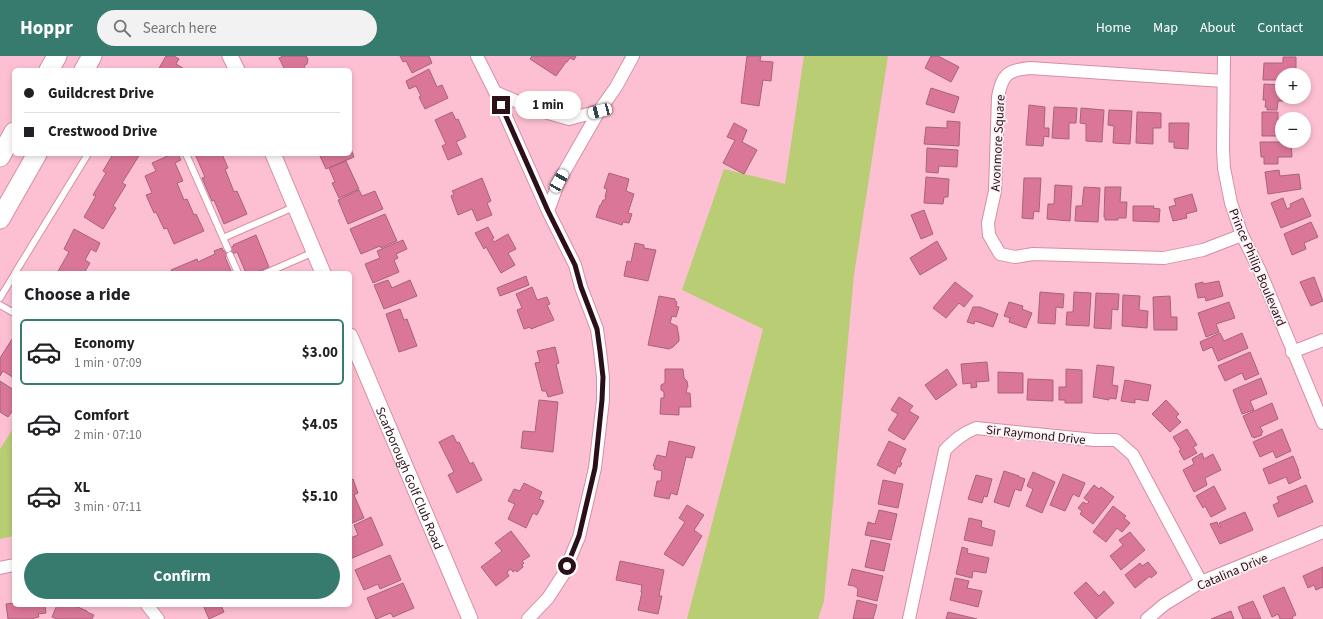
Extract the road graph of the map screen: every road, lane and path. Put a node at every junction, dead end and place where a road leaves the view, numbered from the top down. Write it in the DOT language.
graph roads {
  1 [pos="56,56"];
  2 [pos="92,56"];
  3 [pos="230,56"];
  4 [pos="477,56"];
  5 [pos="633,56"];
  6 [pos="1224,56"];
  7 [pos="50,68"];
  8 [pos="85,68"];
  9 [pos="236,68"];
  10 [pos="1223,81"];
  11 [pos="495,92"];
  12 [pos="600,111"];
  13 [pos="12,136"];
  14 [pos="36,156"];
  15 [pos="87,156"];
  16 [pos="187,156"];
  17 [pos="274,156"];
  18 [pos="0,157"];
  19 [pos="295,206"];
  20 [pos="548,211"];
  21 [pos="0,219"];
  22 [pos="1242,235"];
  23 [pos="223,238"];
  24 [pos="314,252"];
  25 [pos="17,271"];
  26 [pos="237,271"];
  27 [pos="271,271"];
  28 [pos="322,271"];
  29 [pos="12,279"];
  30 [pos="0,298"];
  31 [pos="0,305"];
  32 [pos="12,313"];
  33 [pos="1323,340"];
  34 [pos="352,341"];
  35 [pos="1292,352"];
  36 [pos="1323,423"];
  37 [pos="1323,532"];
  38 [pos="12,565"];
  39 [pos="0,568"];
  40 [pos="1201,582"];
  41 [pos="149,607"];
  42 [pos="158,619"];
  43 [pos="470,619"];
  44 [pos="528,619"];
  45 [pos="910,619"];
  46 [pos="1147,619"];
  1 -- 7 [label="main road"];
  2 -- 8 [label="main road"];
  3 -- 9 [label="street"];
  4 -- 11 [label="street"];
  5 -- 12 [label="street"];
  6 -- 10 [label="street, Prince Philip Boulevard"];
  10 -- 22 [label="street, Prince Philip Boulevard"];
  10 -- 22 [label="street, Avonmore Square"];
  11 -- 12 [label="street"];
  11 -- 20 [label="street"];
  12 -- 20 [label="street"];
  13 -- 18 [label="main road"];
  14 -- 21 [label="main road"];
  15 -- 25 [label="lane"];
  16 -- 23 [label="lane"];
  17 -- 19 [label="street"];
  19 -- 23 [label="lane"];
  19 -- 24 [label="street"];
  20 -- 44 [label="street"];
  22 -- 35 [label="street, Prince Philip Boulevard"];
  23 -- 26 [label="lane"];
  24 -- 27 [label="lane"];
  24 -- 28 [label="street"];
  29 -- 30 [label="lane"];
  31 -- 32 [label="lane"];
  33 -- 35 [label="street"];
  34 -- 43 [label="street, Scarborough Golf Club Road"];
  35 -- 36 [label="street, Prince Philip Boulevard"];
  37 -- 40 [label="street, Catalina Drive"];
  38 -- 39 [label="street"];
  40 -- 45 [label="street, Sir Raymond Drive"];
  40 -- 46 [label="street, Catalina Drive"];
  41 -- 42 [label="street"];
}
